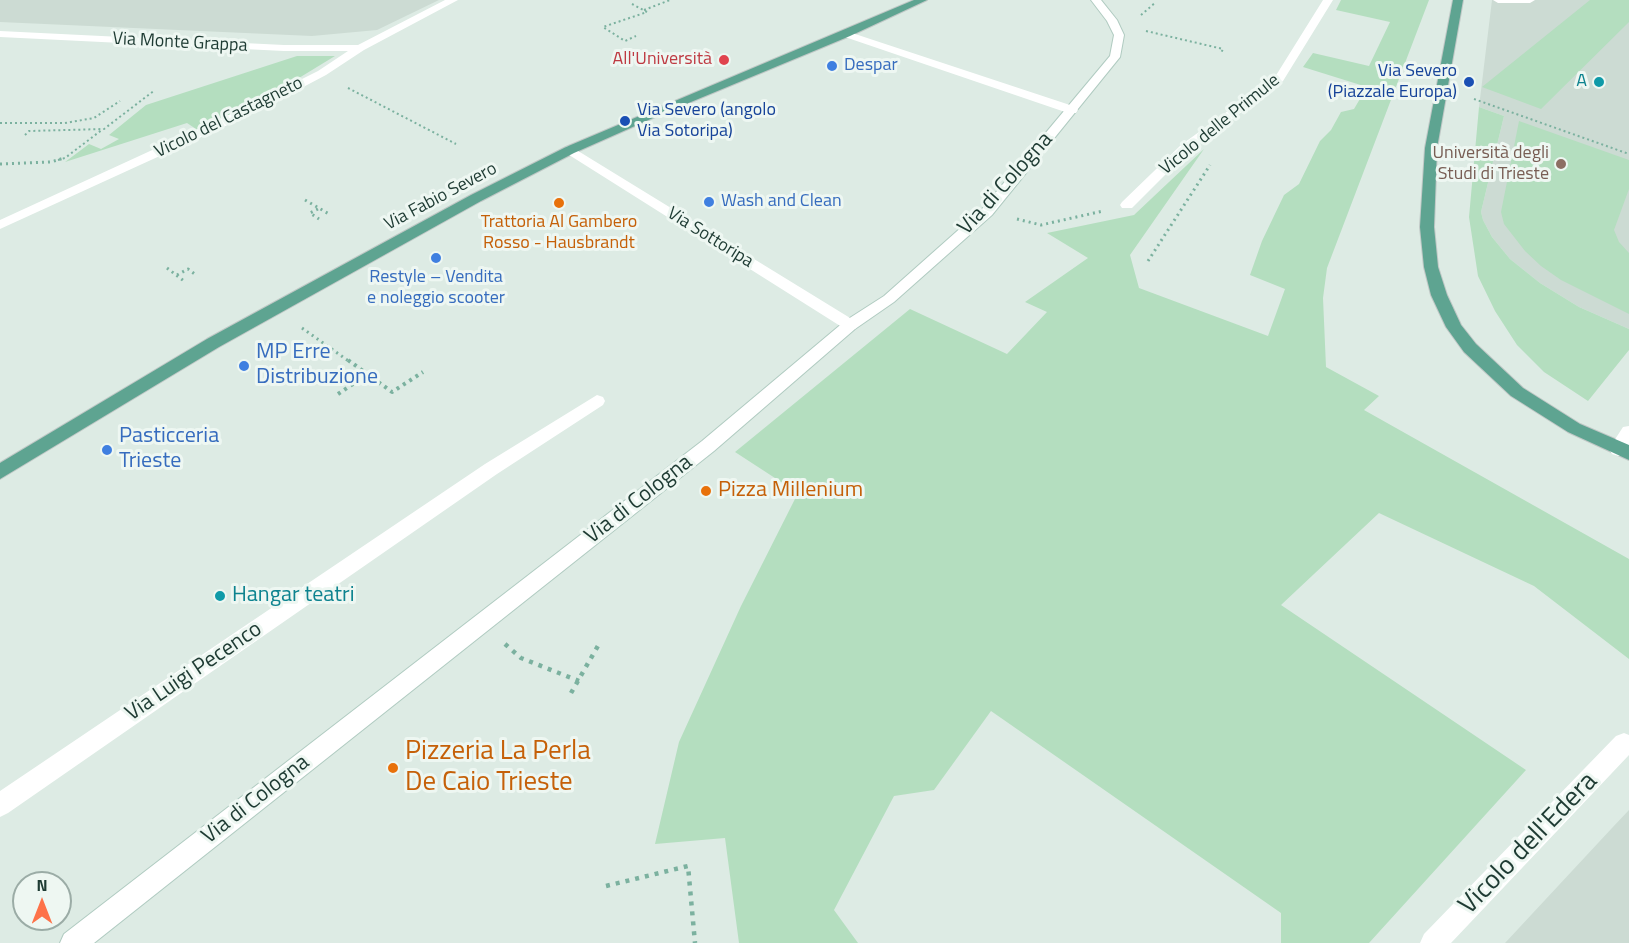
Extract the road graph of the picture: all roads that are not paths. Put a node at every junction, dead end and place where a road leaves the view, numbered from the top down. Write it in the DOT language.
graph roads {
  1 [pos="453,0"];
  2 [pos="922,0"];
  3 [pos="1096,0"];
  4 [pos="1328,0"];
  5 [pos="1458,0"];
  6 [pos="1498,0"];
  7 [pos="1530,0"];
  8 [pos="0,34"];
  9 [pos="846,34"];
  10 [pos="360,48"];
  11 [pos="1072,110"];
  12 [pos="570,150"];
  13 [pos="1127,205"];
  14 [pos="0,225"];
  15 [pos="850,325"];
  16 [pos="597,401"];
  17 [pos="1629,432"];
  18 [pos="1623,451"];
  19 [pos="0,472"];
  20 [pos="1624,744"];
  21 [pos="0,805"];
  22 [pos="73,943"];
  23 [pos="1433,943"];
  1 -- 10 [label="street, Vicolo del Castagneto"];
  2 -- 9 [label="main road, Via Fabio Severo"];
  3 -- 11 [label="street, Via di Cologna"];
  4 -- 13 [label="street, Vicolo delle Primule"];
  5 -- 18 [label="main road"];
  6 -- 7 [label="street"];
  8 -- 10 [label="street, Via Monte Grappa"];
  9 -- 11 [label="street"];
  9 -- 12 [label="main road, Via Fabio Severo"];
  10 -- 14 [label="street, Vicolo del Castagneto"];
  11 -- 15 [label="street, Via di Cologna"];
  12 -- 15 [label="street, Via Sottoripa"];
  12 -- 19 [label="main road, Via Fabio Severo"];
  15 -- 22 [label="street, Via di Cologna"];
  16 -- 21 [label="street, Via Luigi Pecenco"];
  17 -- 18 [label="street"];
  20 -- 23 [label="street, Vicolo dell'Edera"];
}
